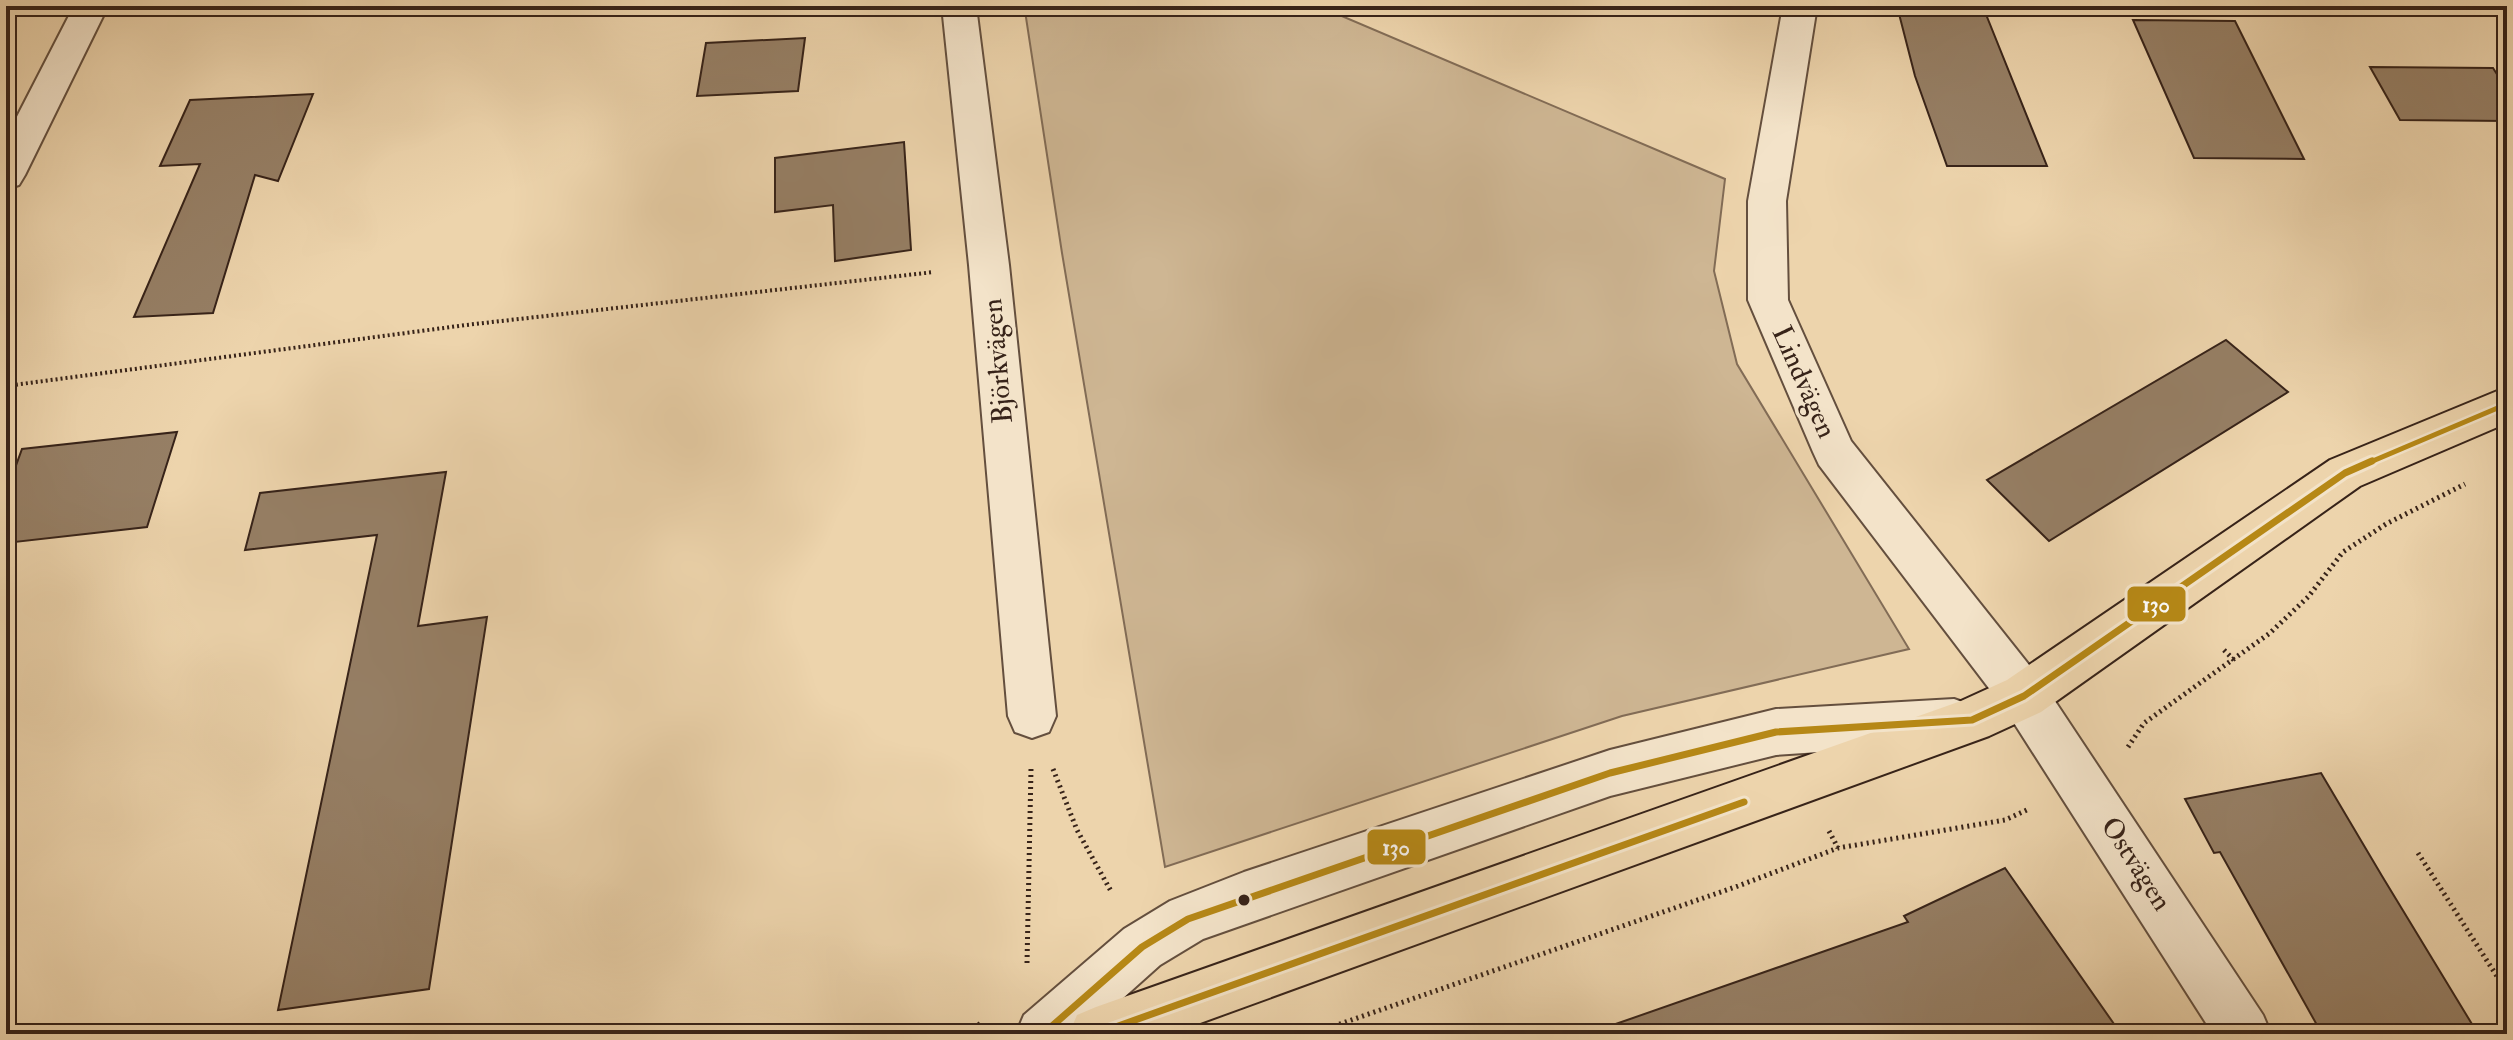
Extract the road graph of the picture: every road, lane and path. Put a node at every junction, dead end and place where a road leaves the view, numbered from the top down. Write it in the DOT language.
graph roads {
  1 [pos="91,6"];
  2 [pos="959,6"];
  3 [pos="1800,6"];
  4 [pos="6,175"];
  5 [pos="989,265"];
  6 [pos="6,386"];
  7 [pos="2507,404"];
  8 [pos="2224,650"];
  9 [pos="2234,660"];
  10 [pos="2024,696"];
  11 [pos="1032,716"];
  12 [pos="1972,720"];
  13 [pos="2418,853"];
  14 [pos="1119,906"];
  15 [pos="1026,979"];
  16 [pos="2507,992"];
  17 [pos="988,1018"];
  18 [pos="963,1034"];
  19 [pos="1043,1034"];
  20 [pos="1096,1034"];
  21 [pos="2244,1034"];
  1 -- 4 [label="street"];
  2 -- 5 [label="street, Björkvägen"];
  3 -- 10 [label="street, Lindvägen"];
  5 -- 6 [label="path"];
  5 -- 11 [label="street, Björkvägen"];
  7 -- 10 [label="main road"];
  8 -- 9 [label="path"];
  10 -- 12 [label="main road"];
  10 -- 21 [label="street, Ostvägen"];
  11 -- 14 [label="path"];
  11 -- 15 [label="path"];
  12 -- 19 [label="street"];
  12 -- 20 [label="main road"];
  13 -- 16 [label="path"];
  17 -- 18 [label="path"];
}
